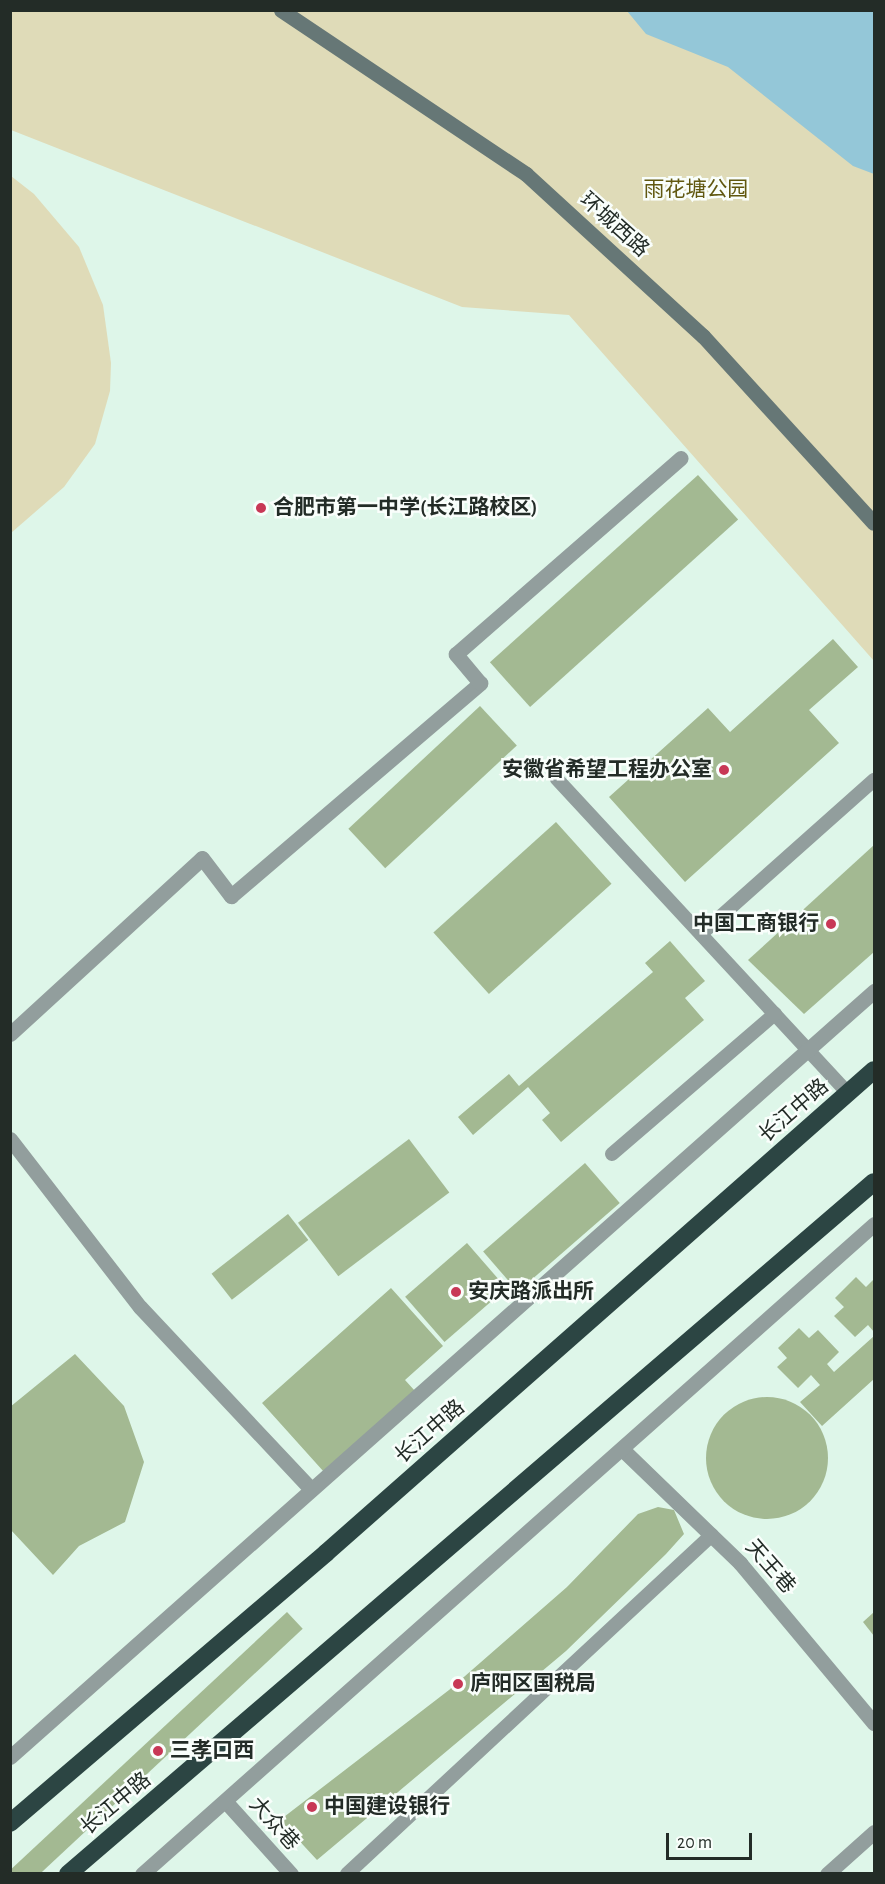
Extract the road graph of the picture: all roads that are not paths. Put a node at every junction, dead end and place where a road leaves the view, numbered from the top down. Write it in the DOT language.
graph roads {
  1 [pos="281,10"];
  2 [pos="681,458"];
  3 [pos="874,523"];
  4 [pos="557,779"];
  5 [pos="874,780"];
  6 [pos="701,934"];
  7 [pos="874,991"];
  8 [pos="775,1014"];
  9 [pos="10,1034"];
  10 [pos="808,1050"];
  11 [pos="874,1070"];
  12 [pos="848,1093"];
  13 [pos="13,1144"];
  14 [pos="612,1154"];
  15 [pos="874,1182"];
  16 [pos="874,1224"];
  17 [pos="623,1450"];
  18 [pos="311,1489"];
  19 [pos="712,1535"];
  20 [pos="874,1723"];
  21 [pos="10,1757"];
  22 [pos="226,1802"];
  23 [pos="10,1823"];
  24 [pos="874,1832"];
  25 [pos="68,1874"];
  26 [pos="142,1874"];
  27 [pos="291,1874"];
  28 [pos="347,1874"];
  29 [pos="827,1874"];
  1 -- 3 [label="street, 环城西路"];
  2 -- 9 [label="street"];
  4 -- 6 [label="lane"];
  5 -- 6 [label="lane"];
  6 -- 8 [label="lane"];
  7 -- 10 [label="street"];
  8 -- 10 [label="lane"];
  8 -- 14 [label="lane"];
  10 -- 12 [label="lane"];
  10 -- 18 [label="street"];
  11 -- 12 [label="highway, 长江中路"];
  12 -- 23 [label="highway, 长江中路"];
  13 -- 18 [label="street"];
  15 -- 25 [label="highway, 长江中路"];
  16 -- 17 [label="street"];
  17 -- 19 [label="street, 天王巷"];
  17 -- 22 [label="street"];
  18 -- 21 [label="street"];
  19 -- 20 [label="street, 天王巷"];
  19 -- 28 [label="lane"];
  22 -- 26 [label="street"];
  22 -- 27 [label="street, 大众巷"];
  24 -- 29 [label="street"];
}
